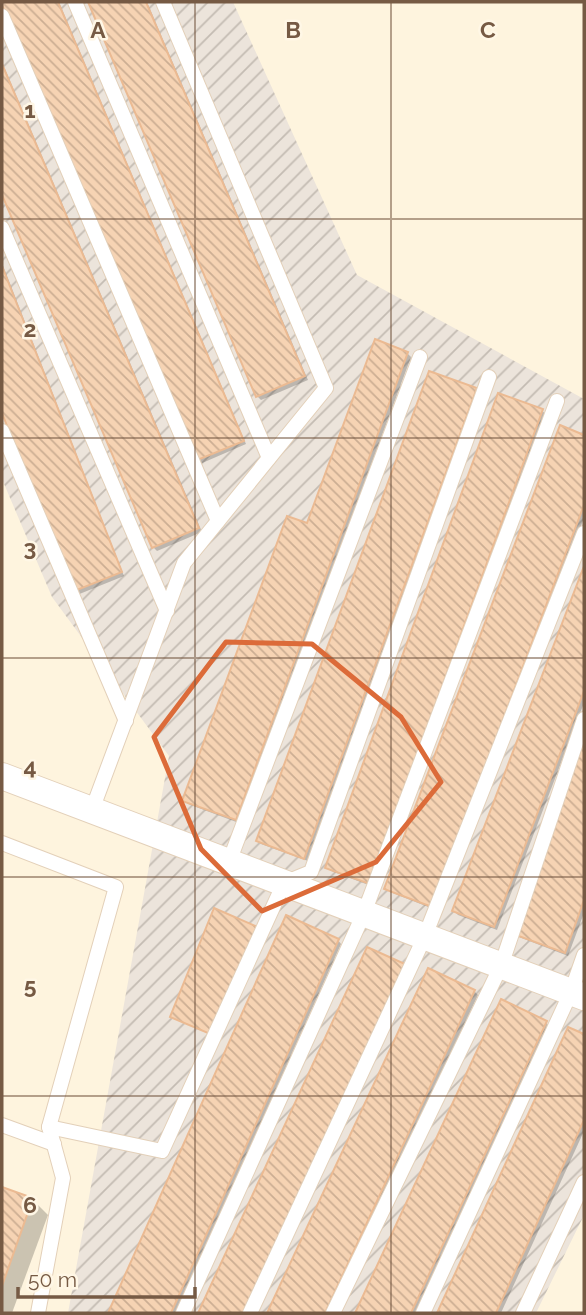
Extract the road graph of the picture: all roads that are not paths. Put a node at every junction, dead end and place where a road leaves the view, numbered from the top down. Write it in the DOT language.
graph roads {
  1 [pos="75,2"];
  2 [pos="163,2"];
  3 [pos="2,16"];
  4 [pos="2,228"];
  5 [pos="420,357"];
  6 [pos="489,377"];
  7 [pos="557,401"];
  8 [pos="2,431"];
  9 [pos="269,458"];
  10 [pos="218,521"];
  11 [pos="584,533"];
  12 [pos="167,611"];
  13 [pos="584,719"];
  14 [pos="126,721"];
  15 [pos="2,776"];
  16 [pos="92,810"];
  17 [pos="2,843"];
  18 [pos="229,862"];
  19 [pos="284,883"];
  20 [pos="364,913"];
  21 [pos="425,936"];
  22 [pos="584,955"];
  23 [pos="501,965"];
  24 [pos="578,994"];
  25 [pos="2,1125"];
  26 [pos="49,1126"];
  27 [pos="54,1144"];
  28 [pos="584,1182"];
  29 [pos="38,1313"];
  30 [pos="183,1313"];
  31 [pos="250,1313"];
  32 [pos="333,1313"];
  33 [pos="423,1313"];
  34 [pos="523,1313"];
  1 -- 9 [label="lane"];
  2 -- 9 [label="lane"];
  3 -- 10 [label="lane"];
  4 -- 12 [label="lane"];
  5 -- 18 [label="lane"];
  6 -- 19 [label="lane"];
  7 -- 20 [label="lane"];
  8 -- 14 [label="lane"];
  9 -- 10 [label="lane"];
  10 -- 12 [label="lane"];
  11 -- 21 [label="lane"];
  12 -- 14 [label="lane"];
  13 -- 23 [label="lane"];
  14 -- 16 [label="lane"];
  15 -- 16 [label="street"];
  16 -- 18 [label="street"];
  17 -- 26 [label="lane"];
  18 -- 19 [label="street"];
  19 -- 20 [label="street"];
  19 -- 26 [label="lane"];
  20 -- 21 [label="street"];
  20 -- 30 [label="lane"];
  21 -- 23 [label="street"];
  21 -- 31 [label="lane"];
  22 -- 24 [label="lane"];
  23 -- 24 [label="street"];
  23 -- 32 [label="lane"];
  24 -- 33 [label="lane"];
  25 -- 27 [label="lane"];
  26 -- 27 [label="lane"];
  27 -- 29 [label="lane"];
  28 -- 34 [label="lane"];
}
